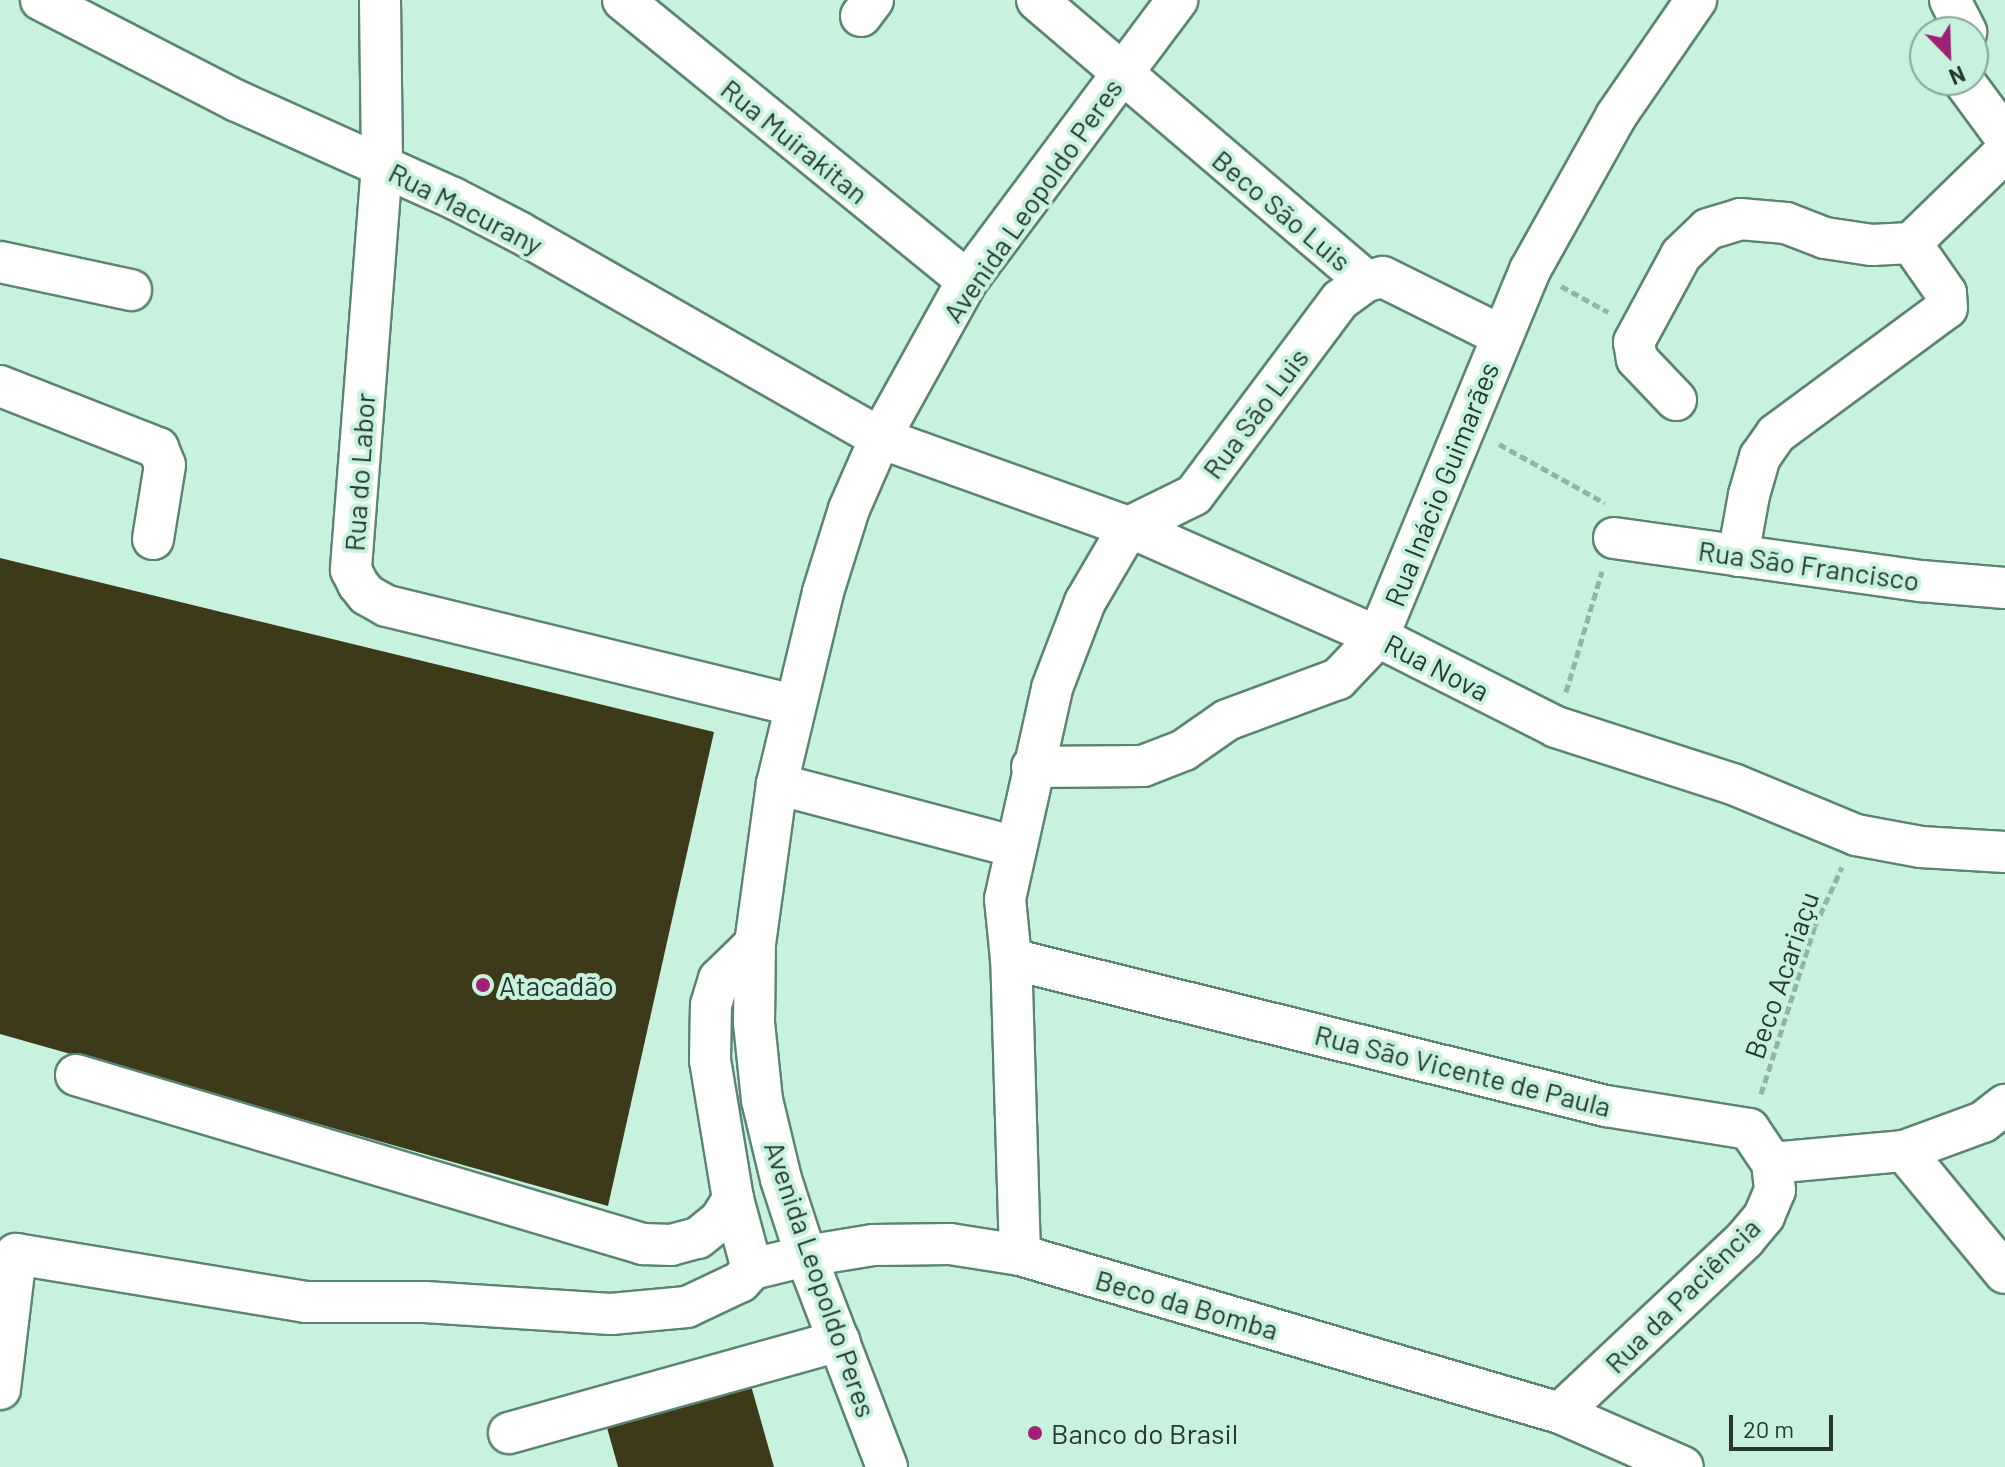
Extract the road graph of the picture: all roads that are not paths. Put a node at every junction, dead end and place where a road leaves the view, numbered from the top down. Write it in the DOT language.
graph roads {
  1 [pos="41,0"];
  2 [pos="380,0"];
  3 [pos="623,0"];
  4 [pos="1037,0"];
  5 [pos="1177,0"];
  6 [pos="1696,0"];
  7 [pos="1120,73"];
  8 [pos="1975,96"];
  9 [pos="2005,137"];
  10 [pos="2005,152"];
  11 [pos="382,165"];
  12 [pos="1911,243"];
  13 [pos="0,262"];
  14 [pos="967,281"];
  15 [pos="1366,281"];
  16 [pos="131,290"];
  17 [pos="1502,336"];
  18 [pos="0,386"];
  19 [pos="1676,400"];
  20 [pos="880,438"];
  21 [pos="1129,527"];
  22 [pos="1614,538"];
  23 [pos="153,539"];
  24 [pos="1738,556"];
  25 [pos="2005,588"];
  26 [pos="1378,637"];
  27 [pos="793,705"];
  28 [pos="1032,767"];
  29 [pos="777,784"];
  30 [pos="1015,847"];
  31 [pos="2005,852"];
  32 [pos="755,944"];
  33 [pos="1011,959"];
  34 [pos="76,1075"];
  35 [pos="2005,1105"];
  36 [pos="1904,1151"];
  37 [pos="1772,1163"];
  38 [pos="733,1199"];
  39 [pos="671,1245"];
  40 [pos="1020,1255"];
  41 [pos="806,1256"];
  42 [pos="752,1269"];
  43 [pos="2005,1273"];
  44 [pos="687,1307"];
  45 [pos="839,1341"];
  46 [pos="0,1389"];
  47 [pos="1560,1413"];
  48 [pos="509,1433"];
  49 [pos="887,1467"];
  50 [pos="1683,1467"];
  1 -- 11 [label="street, Rua Macurany"];
  2 -- 11 [label="street, Rua do Labor"];
  3 -- 14 [label="street, Rua Muirakitan"];
  4 -- 7 [label="street, Beco São Luis"];
  5 -- 7 [label="street, Avenida Leopoldo Peres"];
  6 -- 17 [label="street, Rua Inácio Guimarães"];
  7 -- 14 [label="street, Avenida Leopoldo Peres"];
  7 -- 15 [label="street, Beco São Luis"];
  8 -- 9 [label="street"];
  10 -- 12 [label="street"];
  11 -- 20 [label="street, Rua Macurany"];
  11 -- 27 [label="street, Rua do Labor"];
  12 -- 19 [label="street"];
  12 -- 24 [label="street"];
  13 -- 16 [label="street"];
  14 -- 20 [label="street, Avenida Leopoldo Peres"];
  15 -- 17 [label="street, Beco São Luis"];
  15 -- 21 [label="street, Rua São Luis"];
  17 -- 26 [label="street, Rua Inácio Guimarães"];
  18 -- 23 [label="street"];
  20 -- 21 [label="street, Rua Nova"];
  20 -- 27 [label="street, Avenida Leopoldo Peres"];
  21 -- 26 [label="street, Rua Nova"];
  21 -- 28 [label="street"];
  22 -- 24 [label="street, Rua São Francisco"];
  24 -- 25 [label="street, Rua São Francisco"];
  26 -- 28 [label="street, Rua Inácio Guimarães"];
  26 -- 31 [label="street, Rua Nova"];
  27 -- 29 [label="street, Avenida Leopoldo Peres"];
  28 -- 30 [label="street"];
  29 -- 30 [label="street"];
  29 -- 32 [label="street, Avenida Leopoldo Peres"];
  30 -- 33 [label="street"];
  32 -- 38 [label="street"];
  32 -- 41 [label="street, Avenida Leopoldo Peres"];
  33 -- 37 [label="street, Rua São Vicente de Paula"];
  33 -- 40 [label="street"];
  34 -- 39 [label="street"];
  35 -- 36 [label="street"];
  36 -- 37 [label="street"];
  36 -- 43 [label="street"];
  37 -- 47 [label="street, Rua da Paciência"];
  38 -- 39 [label="street"];
  38 -- 42 [label="street"];
  39 -- 44 [label="street"];
  40 -- 41 [label="street, Beco da Bomba"];
  40 -- 47 [label="street, Beco da Bomba"];
  41 -- 42 [label="street, Beco da Bomba"];
  41 -- 45 [label="street, Avenida Leopoldo Peres"];
  42 -- 44 [label="street"];
  44 -- 46 [label="street"];
  45 -- 48 [label="street"];
  45 -- 49 [label="street, Avenida Leopoldo Peres"];
  47 -- 50 [label="street, Beco da Bomba"];
}
